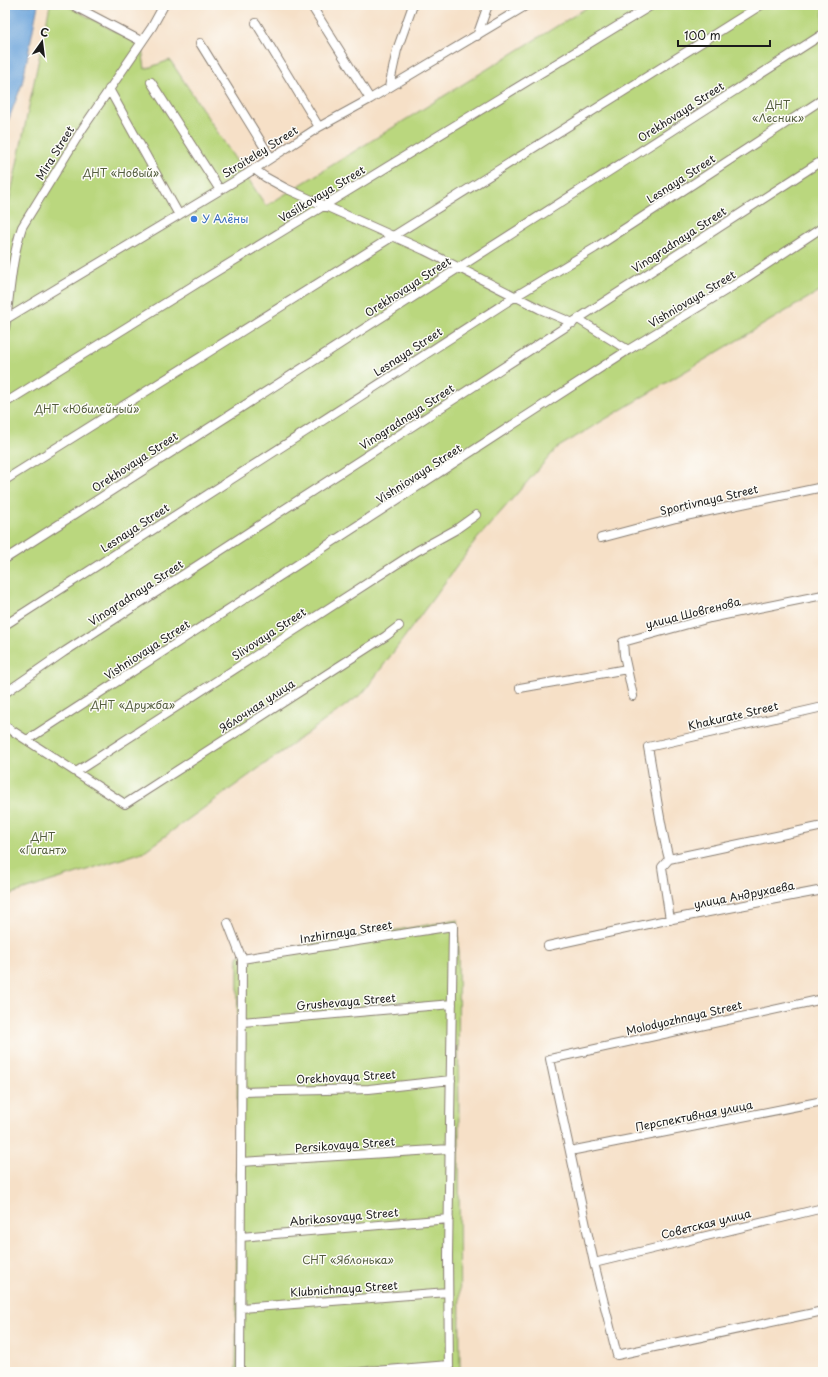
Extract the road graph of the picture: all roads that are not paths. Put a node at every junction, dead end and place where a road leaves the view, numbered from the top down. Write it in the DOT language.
graph roads {
  1 [pos="164,5"];
  2 [pos="311,5"];
  3 [pos="413,5"];
  4 [pos="488,5"];
  5 [pos="526,5"];
  6 [pos="652,5"];
  7 [pos="761,5"];
  8 [pos="76,6"];
  9 [pos="256,24"];
  10 [pos="823,34"];
  11 [pos="477,36"];
  12 [pos="141,41"];
  13 [pos="200,43"];
  14 [pos="151,82"];
  15 [pos="389,87"];
  16 [pos="109,89"];
  17 [pos="370,99"];
  18 [pos="823,99"];
  19 [pos="319,127"];
  20 [pos="271,158"];
  21 [pos="823,160"];
  22 [pos="254,169"];
  23 [pos="220,190"];
  24 [pos="325,206"];
  25 [pos="179,215"];
  26 [pos="823,227"];
  27 [pos="393,237"];
  28 [pos="459,267"];
  29 [pos="516,296"];
  30 [pos="575,321"];
  31 [pos="6,324"];
  32 [pos="628,350"];
  33 [pos="5,404"];
  34 [pos="5,480"];
  35 [pos="823,487"];
  36 [pos="476,515"];
  37 [pos="600,538"];
  38 [pos="5,559"];
  39 [pos="823,595"];
  40 [pos="5,625"];
  41 [pos="399,626"];
  42 [pos="627,669"];
  43 [pos="520,688"];
  44 [pos="5,693"];
  45 [pos="633,696"];
  46 [pos="823,707"];
  47 [pos="5,726"];
  48 [pos="27,740"];
  49 [pos="76,772"];
  50 [pos="823,826"];
  51 [pos="669,859"];
  52 [pos="823,890"];
  53 [pos="670,920"];
  54 [pos="228,923"];
  55 [pos="548,946"];
  56 [pos="242,959"];
  57 [pos="823,999"];
  58 [pos="452,1004"];
  59 [pos="242,1022"];
  60 [pos="451,1080"];
  61 [pos="242,1092"];
  62 [pos="823,1101"];
  63 [pos="450,1149"];
  64 [pos="570,1151"];
  65 [pos="242,1162"];
  66 [pos="823,1208"];
  67 [pos="449,1219"];
  68 [pos="241,1237"];
  69 [pos="594,1263"];
  70 [pos="448,1292"];
  71 [pos="241,1308"];
  72 [pos="823,1311"];
  73 [pos="449,1368"];
  74 [pos="240,1372"];
  75 [pos="362,1372"];
  1 -- 12 [label="street, Mira Street"];
  2 -- 17 [label="street"];
  3 -- 15 [label="street"];
  4 -- 11 [label="street"];
  5 -- 11 [label="street, Stroiteley Street"];
  6 -- 24 [label="street, Vasilkovaya Street"];
  7 -- 27 [label="street"];
  8 -- 12 [label="street"];
  9 -- 19 [label="street"];
  10 -- 28 [label="street, Orekhovaya Street"];
  11 -- 15 [label="street, Stroiteley Street"];
  12 -- 16 [label="street, Mira Street"];
  13 -- 20 [label="street"];
  14 -- 23 [label="street"];
  15 -- 17 [label="street, Stroiteley Street"];
  16 -- 25 [label="street"];
  16 -- 31 [label="street, Mira Street"];
  17 -- 19 [label="street, Stroiteley Street"];
  18 -- 29 [label="street, Lesnaya Street"];
  19 -- 20 [label="street, Stroiteley Street"];
  20 -- 22 [label="street, Stroiteley Street"];
  21 -- 30 [label="street, Vinogradnaya Street"];
  22 -- 23 [label="street, Stroiteley Street"];
  22 -- 24 [label="street"];
  23 -- 25 [label="street, Stroiteley Street"];
  24 -- 27 [label="street"];
  24 -- 33 [label="street, Vasilkovaya Street"];
  25 -- 31 [label="street, Stroiteley Street"];
  26 -- 32 [label="street, Vishniovaya Street"];
  27 -- 28 [label="street"];
  27 -- 34 [label="street"];
  28 -- 29 [label="street"];
  28 -- 38 [label="street, Orekhovaya Street"];
  29 -- 30 [label="street"];
  29 -- 40 [label="street, Lesnaya Street"];
  30 -- 32 [label="street"];
  30 -- 44 [label="street, Vinogradnaya Street"];
  32 -- 48 [label="street, Vishniovaya Street"];
  35 -- 37 [label="street, Sportivnaya Street"];
  36 -- 49 [label="street, Slivovaya Street"];
  39 -- 42 [label="street, улица Шовгенова"];
  41 -- 49 [label="street, Яблочная улица"];
  42 -- 43 [label="street"];
  42 -- 45 [label="street, улица Шовгенова"];
  46 -- 51 [label="street, Khakurate Street"];
  47 -- 48 [label="street"];
  48 -- 49 [label="street"];
  50 -- 51 [label="street"];
  51 -- 53 [label="street"];
  52 -- 53 [label="street, улица Андрухаева"];
  53 -- 55 [label="street, улица Андрухаева"];
  54 -- 56 [label="street"];
  56 -- 58 [label="street, Inzhirnaya Street"];
  56 -- 59 [label="street"];
  57 -- 64 [label="street, Molodyozhnaya Street"];
  58 -- 59 [label="street, Grushevaya Street"];
  58 -- 60 [label="street"];
  59 -- 61 [label="street"];
  60 -- 61 [label="street, Orekhovaya Street"];
  60 -- 63 [label="street"];
  61 -- 65 [label="street"];
  62 -- 64 [label="street, Перспективная улица"];
  63 -- 65 [label="street, Persikovaya Street"];
  63 -- 67 [label="street"];
  64 -- 69 [label="street"];
  65 -- 68 [label="street"];
  66 -- 69 [label="street, Советская улица"];
  67 -- 68 [label="street, Abrikosovaya Street"];
  67 -- 70 [label="street"];
  68 -- 71 [label="street"];
  69 -- 72 [label="street"];
  70 -- 71 [label="street, Klubnichnaya Street"];
  70 -- 73 [label="street"];
  71 -- 74 [label="street"];
  73 -- 75 [label="street"];
}
